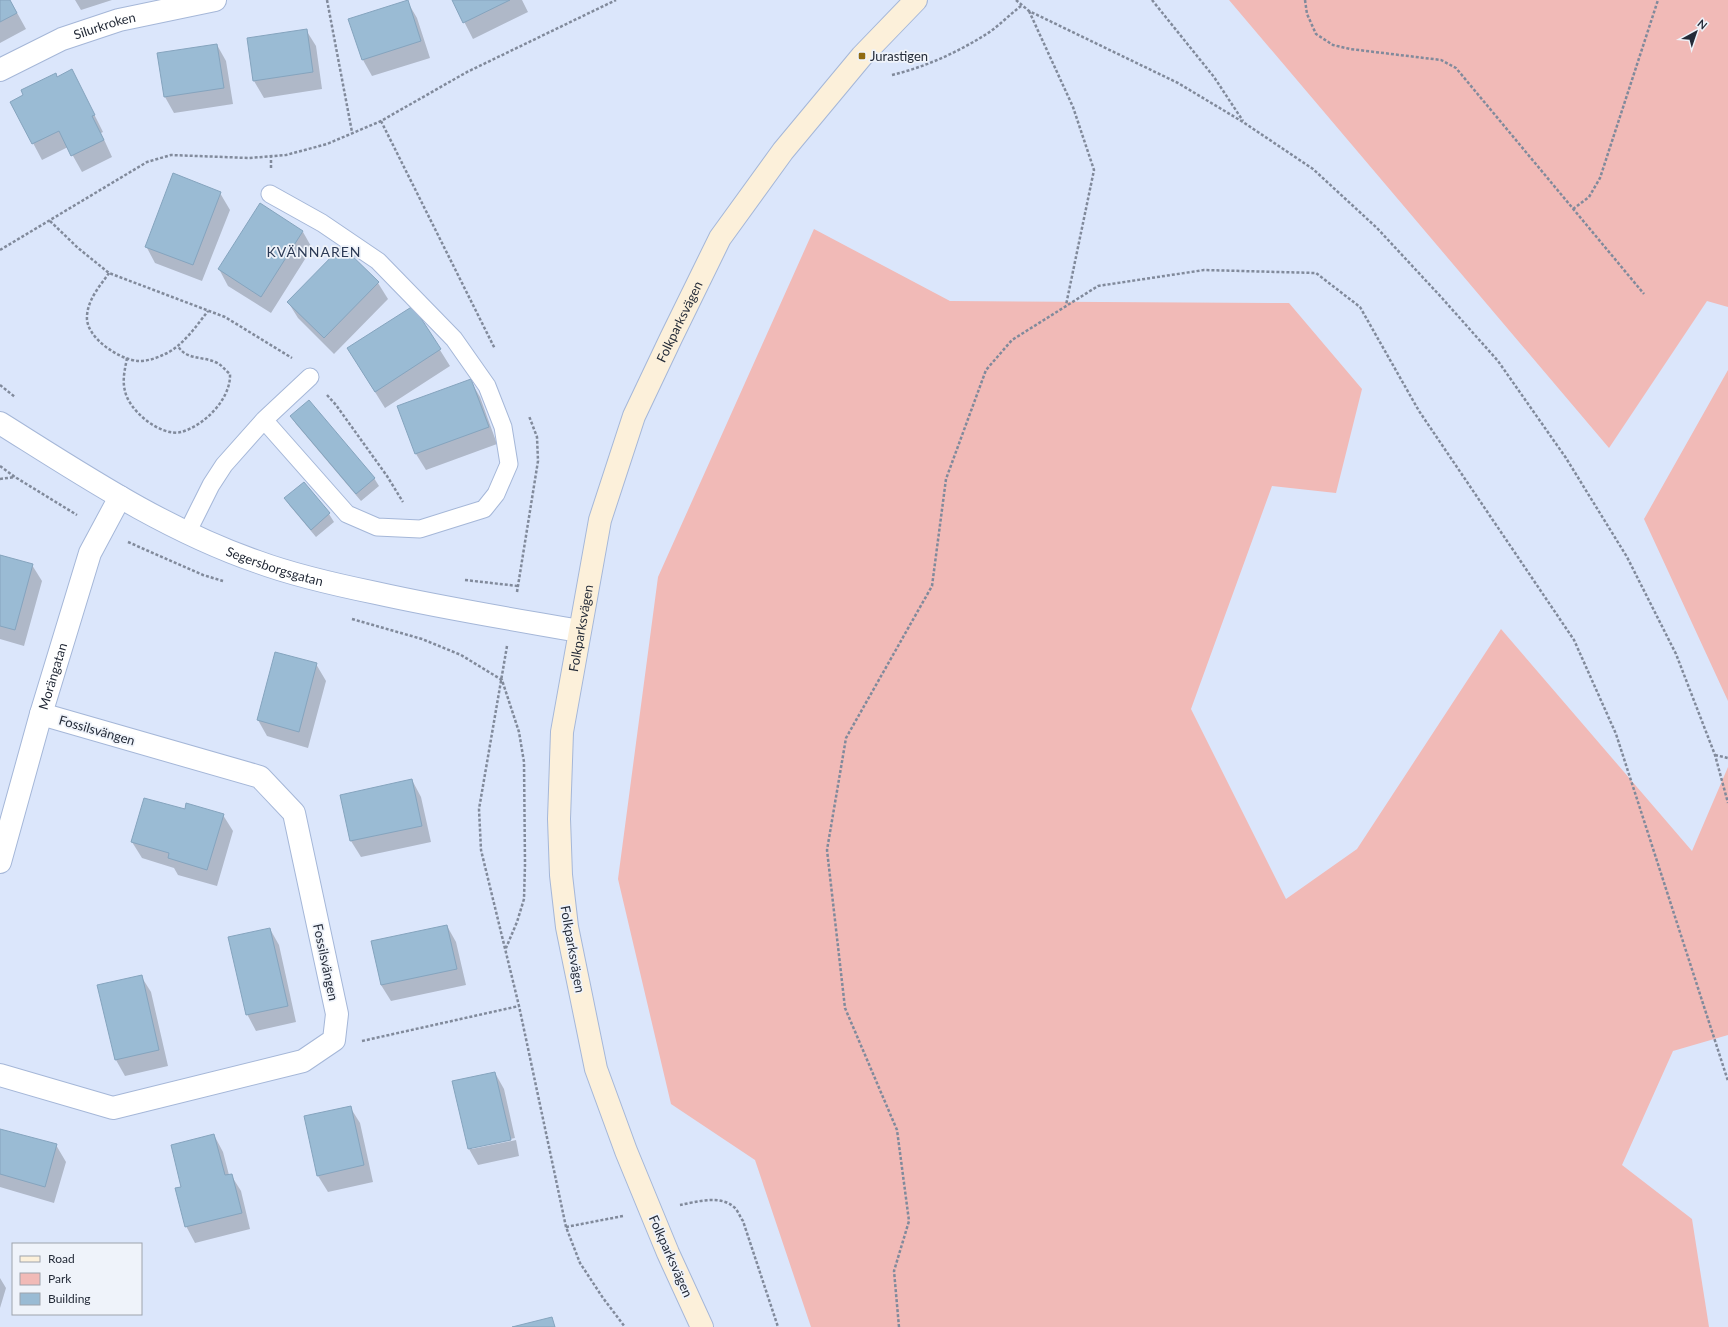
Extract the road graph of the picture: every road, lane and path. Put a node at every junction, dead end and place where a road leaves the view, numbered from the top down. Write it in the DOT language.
graph roads {
  1 [pos="215,0"];
  2 [pos="327,0"];
  3 [pos="616,0"];
  4 [pos="916,0"];
  5 [pos="1016,0"];
  6 [pos="1152,0"];
  7 [pos="1305,0"];
  8 [pos="1658,0"];
  9 [pos="1021,6"];
  10 [pos="1029,11"];
  11 [pos="0,70"];
  12 [pos="892,76"];
  13 [pos="381,121"];
  14 [pos="1243,122"];
  15 [pos="352,132"];
  16 [pos="270,194"];
  17 [pos="1573,208"];
  18 [pos="50,221"];
  19 [pos="0,250"];
  20 [pos="110,273"];
  21 [pos="1644,294"];
  22 [pos="1065,305"];
  23 [pos="208,311"];
  24 [pos="178,346"];
  25 [pos="498,355"];
  26 [pos="127,358"];
  27 [pos="310,377"];
  28 [pos="0,385"];
  29 [pos="19,399"];
  30 [pos="527,412"];
  31 [pos="264,420"];
  32 [pos="0,423"];
  33 [pos="15,478"];
  34 [pos="0,479"];
  35 [pos="120,497"];
  36 [pos="420,529"];
  37 [pos="187,533"];
  38 [pos="464,580"];
  39 [pos="518,586"];
  40 [pos="512,619"];
  41 [pos="579,631"];
  42 [pos="502,680"];
  43 [pos="41,714"];
  44 [pos="1715,755"];
  45 [pos="1728,758"];
  46 [pos="1728,803"];
  47 [pos="0,862"];
  48 [pos="506,949"];
  49 [pos="519,1006"];
  50 [pos="334,1040"];
  51 [pos="0,1075"];
  52 [pos="1728,1081"];
  53 [pos="676,1206"];
  54 [pos="624,1216"];
  55 [pos="566,1227"];
  56 [pos="625,1327"];
  57 [pos="702,1327"];
  58 [pos="778,1327"];
  59 [pos="899,1327"];
  1 -- 11 [label="street, Silurkroken"];
  2 -- 15 [label="path"];
  3 -- 13 [label="path"];
  4 -- 41 [label="main road, Folkparksvägen"];
  5 -- 9 [label="path"];
  6 -- 14 [label="path"];
  7 -- 17 [label="path"];
  8 -- 17 [label="path"];
  9 -- 10 [label="path"];
  9 -- 12 [label="path"];
  10 -- 14 [label="path"];
  10 -- 22 [label="path"];
  13 -- 15 [label="path"];
  13 -- 25 [label="path"];
  14 -- 44 [label="path"];
  15 -- 18 [label="path"];
  16 -- 36 [label="lane"];
  17 -- 21 [label="path"];
  18 -- 19 [label="path"];
  18 -- 20 [label="path"];
  20 -- 23 [label="path"];
  20 -- 26 [label="path"];
  22 -- 52 [label="path"];
  22 -- 59 [label="path"];
  23 -- 24 [label="path"];
  23 -- 27 [label="path"];
  24 -- 26 [label="path"];
  24 -- 26 [label="path"];
  27 -- 31 [label="lane"];
  27 -- 36 [label="path"];
  28 -- 29 [label="path"];
  30 -- 39 [label="path"];
  31 -- 36 [label="lane"];
  31 -- 37 [label="lane"];
  32 -- 35 [label="street, Segersborgsgatan"];
  33 -- 34 [label="path"];
  35 -- 37 [label="street, Segersborgsgatan"];
  35 -- 43 [label="street, Morängatan"];
  37 -- 40 [label="street, Segersborgsgatan"];
  38 -- 39 [label="path"];
  39 -- 40 [label="path"];
  40 -- 41 [label="street, Segersborgsgatan"];
  40 -- 42 [label="path"];
  41 -- 57 [label="main road, Folkparksvägen"];
  42 -- 48 [label="path"];
  42 -- 48 [label="path"];
  43 -- 47 [label="street, Morängatan"];
  43 -- 50 [label="street, Fossilsvängen"];
  44 -- 45 [label="path"];
  44 -- 46 [label="path"];
  48 -- 49 [label="path"];
  49 -- 50 [label="path"];
  49 -- 55 [label="path"];
  50 -- 51 [label="street"];
  53 -- 58 [label="path"];
  54 -- 55 [label="path"];
  55 -- 56 [label="path"];
}
